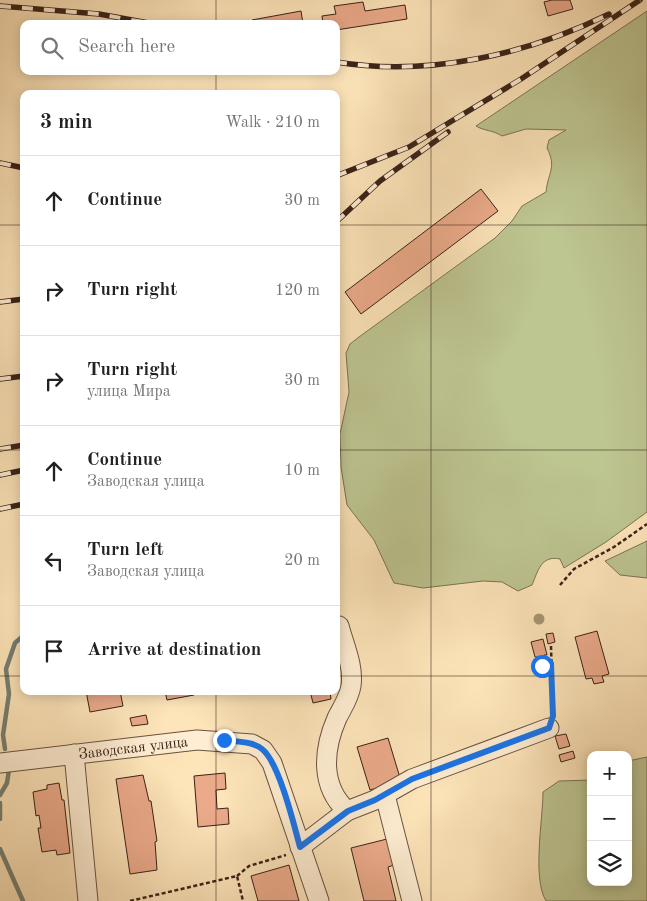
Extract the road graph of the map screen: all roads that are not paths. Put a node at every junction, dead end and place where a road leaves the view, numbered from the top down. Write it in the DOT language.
graph roads {
  1 [pos="340,630"];
  2 [pos="549,728"];
  3 [pos="74,754"];
  4 [pos="0,763"];
  5 [pos="385,795"];
  6 [pos="348,811"];
  7 [pos="300,847"];
  8 [pos="88,901"];
  9 [pos="319,901"];
  10 [pos="412,901"];
  1 -- 6 [label="street"];
  2 -- 5 [label="street"];
  3 -- 4 [label="street, Заводская улица"];
  3 -- 7 [label="street, Заводская улица"];
  3 -- 8 [label="street"];
  5 -- 6 [label="street"];
  5 -- 10 [label="street"];
  6 -- 7 [label="street"];
  7 -- 9 [label="street, Заводская улица"];
}
